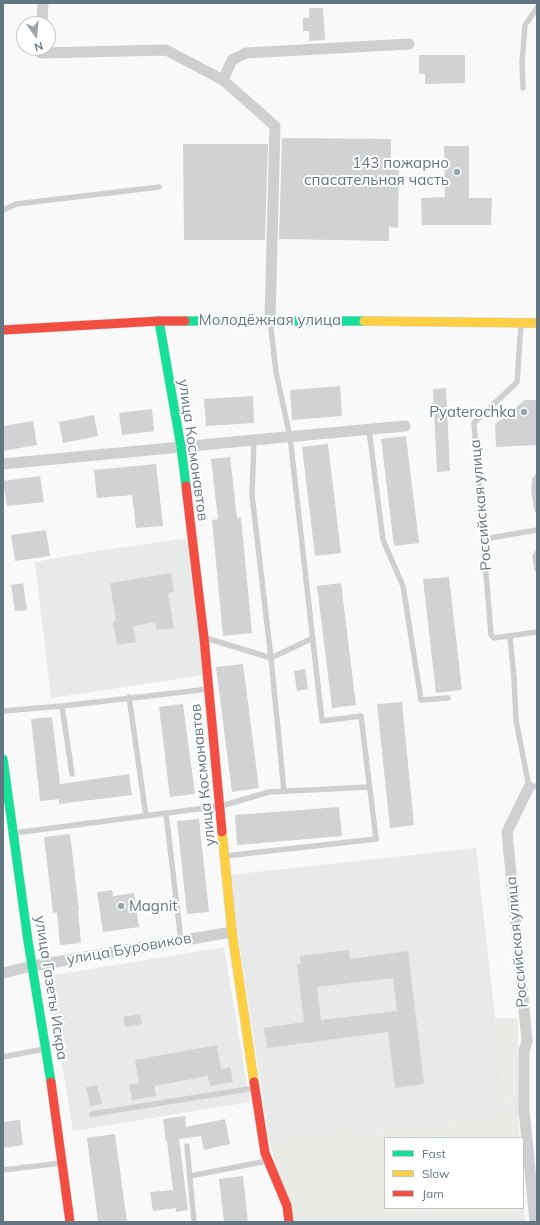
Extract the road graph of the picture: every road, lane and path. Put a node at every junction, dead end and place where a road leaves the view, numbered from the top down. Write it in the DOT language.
graph roads {
  1 [pos="43,3"];
  2 [pos="537,8"];
  3 [pos="42,16"];
  4 [pos="409,44"];
  5 [pos="56,53"];
  6 [pos="223,80"];
  7 [pos="522,88"];
  8 [pos="159,187"];
  9 [pos="3,210"];
  10 [pos="270,320"];
  11 [pos="159,321"];
  12 [pos="536,321"];
  13 [pos="521,322"];
  14 [pos="3,330"];
  15 [pos="405,426"];
  16 [pos="369,430"];
  17 [pos="290,437"];
  18 [pos="254,440"];
  19 [pos="181,448"];
  20 [pos="3,464"];
  21 [pos="537,478"];
  22 [pos="537,510"];
  23 [pos="537,530"];
  24 [pos="484,539"];
  25 [pos="537,553"];
  26 [pos="537,569"];
  27 [pos="537,632"];
  28 [pos="510,636"];
  29 [pos="204,638"];
  30 [pos="313,638"];
  31 [pos="271,658"];
  32 [pos="209,689"];
  33 [pos="129,697"];
  34 [pos="448,698"];
  35 [pos="62,706"];
  36 [pos="3,711"];
  37 [pos="3,759"];
  38 [pos="72,774"];
  39 [pos="369,787"];
  40 [pos="533,787"];
  41 [pos="284,791"];
  42 [pos="220,806"];
  43 [pos="166,813"];
  44 [pos="146,816"];
  45 [pos="13,833"];
  46 [pos="225,856"];
  47 [pos="232,932"];
  48 [pos="181,941"];
  49 [pos="32,966"];
  50 [pos="3,973"];
  51 [pos="532,1040"];
  52 [pos="46,1049"];
  53 [pos="3,1057"];
  54 [pos="255,1088"];
  55 [pos="92,1114"];
  56 [pos="187,1146"];
  57 [pos="268,1161"];
  58 [pos="63,1163"];
  59 [pos="3,1170"];
  60 [pos="190,1176"];
  61 [pos="70,1222"];
  62 [pos="194,1222"];
  63 [pos="289,1222"];
  64 [pos="535,1222"];
  1 -- 3 [label="street"];
  2 -- 7 [label="lane"];
  4 -- 6 [label="street"];
  5 -- 6 [label="street"];
  6 -- 10 [label="street"];
  8 -- 9 [label="lane"];
  10 -- 11 [label="street, Молодёжная улица"];
  10 -- 13 [label="street, Молодёжная улица"];
  10 -- 17 [label="lane"];
  11 -- 14 [label="street, Молодёжная улица"];
  11 -- 19 [label="street, улица Космонавтов"];
  12 -- 13 [label="street, Молодёжная улица"];
  13 -- 24 [label="lane, Российская улица"];
  15 -- 16 [label="street"];
  16 -- 17 [label="street"];
  16 -- 34 [label="lane"];
  17 -- 18 [label="street"];
  17 -- 30 [label="lane"];
  18 -- 19 [label="street"];
  18 -- 31 [label="lane"];
  19 -- 20 [label="street"];
  19 -- 29 [label="street, улица Космонавтов"];
  21 -- 22 [label="lane"];
  23 -- 24 [label="lane"];
  24 -- 28 [label="lane, Российская улица"];
  25 -- 26 [label="lane"];
  27 -- 28 [label="lane, Российская улица"];
  28 -- 40 [label="lane"];
  29 -- 31 [label="lane"];
  29 -- 32 [label="street, улица Космонавтов"];
  30 -- 31 [label="lane"];
  30 -- 39 [label="lane"];
  31 -- 41 [label="lane"];
  32 -- 33 [label="lane"];
  32 -- 42 [label="street, улица Космонавтов"];
  33 -- 35 [label="lane"];
  33 -- 44 [label="lane"];
  35 -- 36 [label="lane"];
  35 -- 38 [label="lane"];
  37 -- 45 [label="street, улица Газеты Искра"];
  39 -- 41 [label="lane"];
  39 -- 46 [label="lane"];
  40 -- 51 [label="street, Российская улица"];
  41 -- 42 [label="lane"];
  42 -- 43 [label="lane"];
  42 -- 46 [label="street, улица Космонавтов"];
  43 -- 44 [label="lane"];
  43 -- 48 [label="lane"];
  44 -- 45 [label="lane"];
  45 -- 49 [label="street, улица Газеты Искра"];
  46 -- 47 [label="street, улица Космонавтов"];
  47 -- 48 [label="street, улица Буровиков"];
  47 -- 54 [label="street, улица Космонавтов"];
  48 -- 49 [label="street, улица Буровиков"];
  49 -- 50 [label="street, улица Буровиков"];
  49 -- 52 [label="street, улица Газеты Искра"];
  51 -- 64 [label="street, Российская улица"];
  52 -- 53 [label="lane"];
  52 -- 58 [label="street, улица Газеты Искра"];
  54 -- 55 [label="lane"];
  54 -- 57 [label="street, улица Космонавтов"];
  56 -- 60 [label="lane"];
  57 -- 60 [label="lane"];
  57 -- 63 [label="street, улица Космонавтов"];
  58 -- 59 [label="lane"];
  58 -- 61 [label="street, улица Газеты Искра"];
  60 -- 62 [label="lane"];
}
